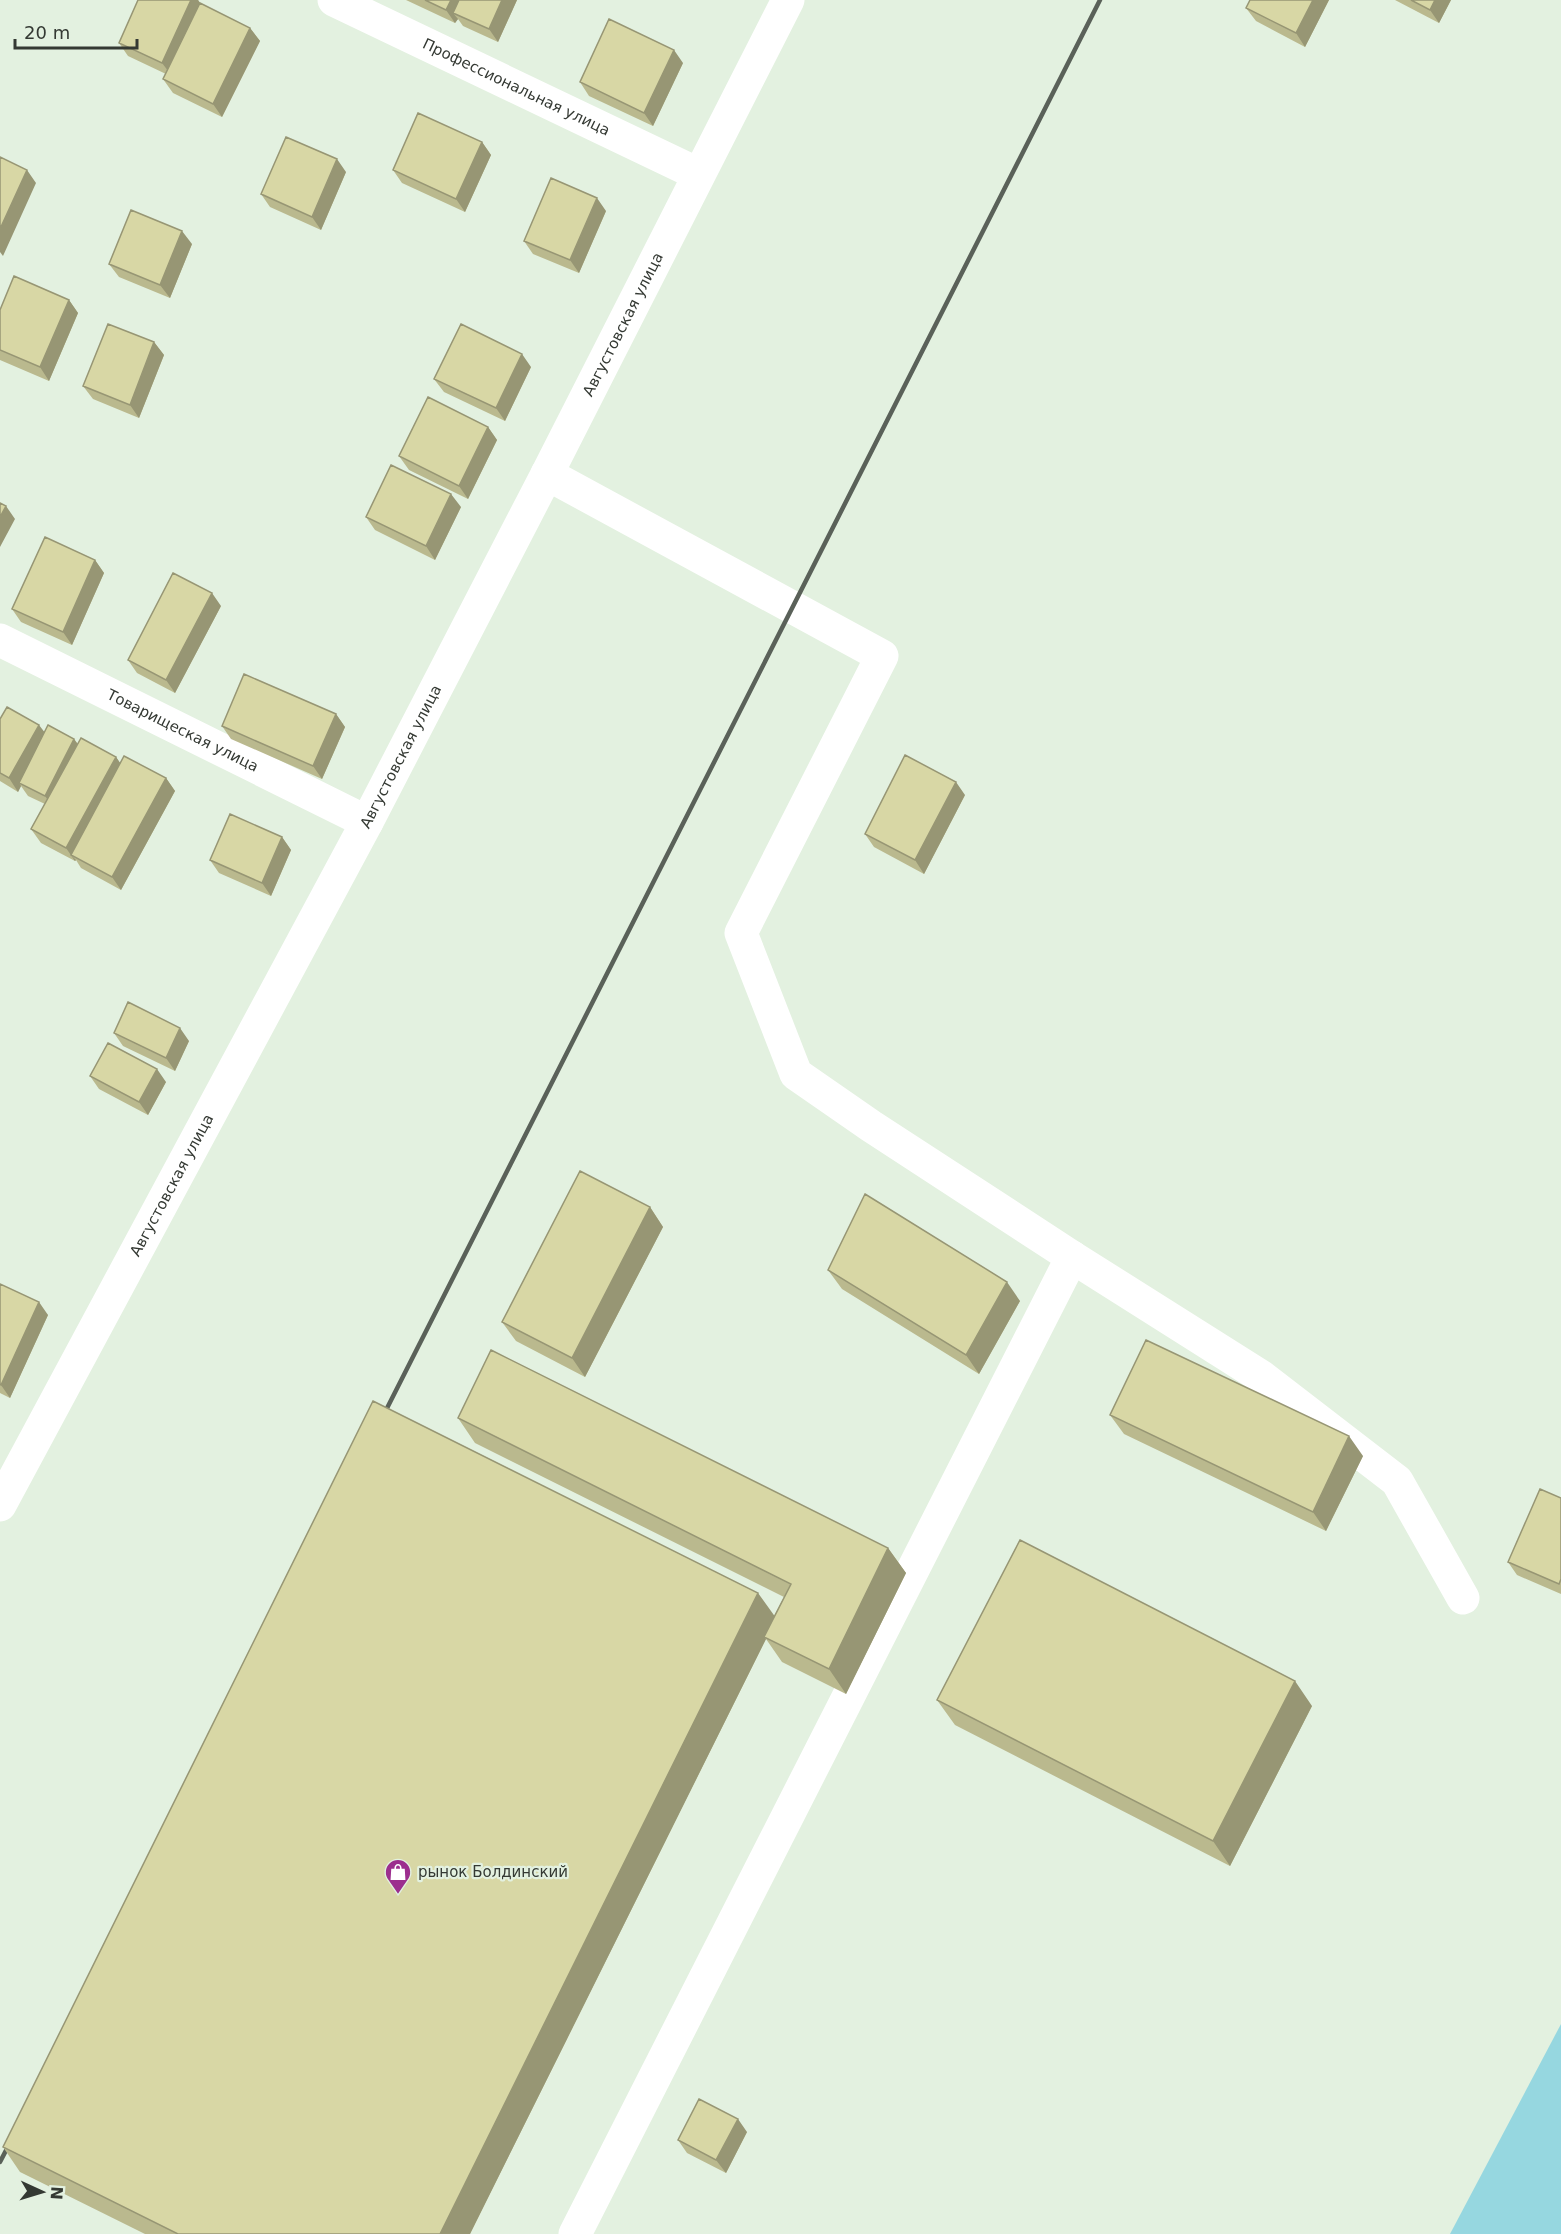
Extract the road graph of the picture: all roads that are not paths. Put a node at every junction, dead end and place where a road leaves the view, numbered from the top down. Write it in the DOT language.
graph roads {
  1 [pos="334,0"];
  2 [pos="789,0"];
  3 [pos="699,174"];
  4 [pos="547,474"];
  5 [pos="0,640"];
  6 [pos="366,822"];
  7 [pos="1072,1257"];
  8 [pos="3,1491"];
  9 [pos="1463,1598"];
  10 [pos="575,2234"];
  1 -- 3 [label="street, Профессиональная улица"];
  2 -- 3 [label="street, Августовская улица"];
  3 -- 4 [label="street, Августовская улица"];
  4 -- 6 [label="street, Августовская улица"];
  4 -- 7 [label="street"];
  5 -- 6 [label="street, Товарищеская улица"];
  6 -- 8 [label="street, Августовская улица"];
  7 -- 9 [label="street"];
  7 -- 10 [label="street"];
}
